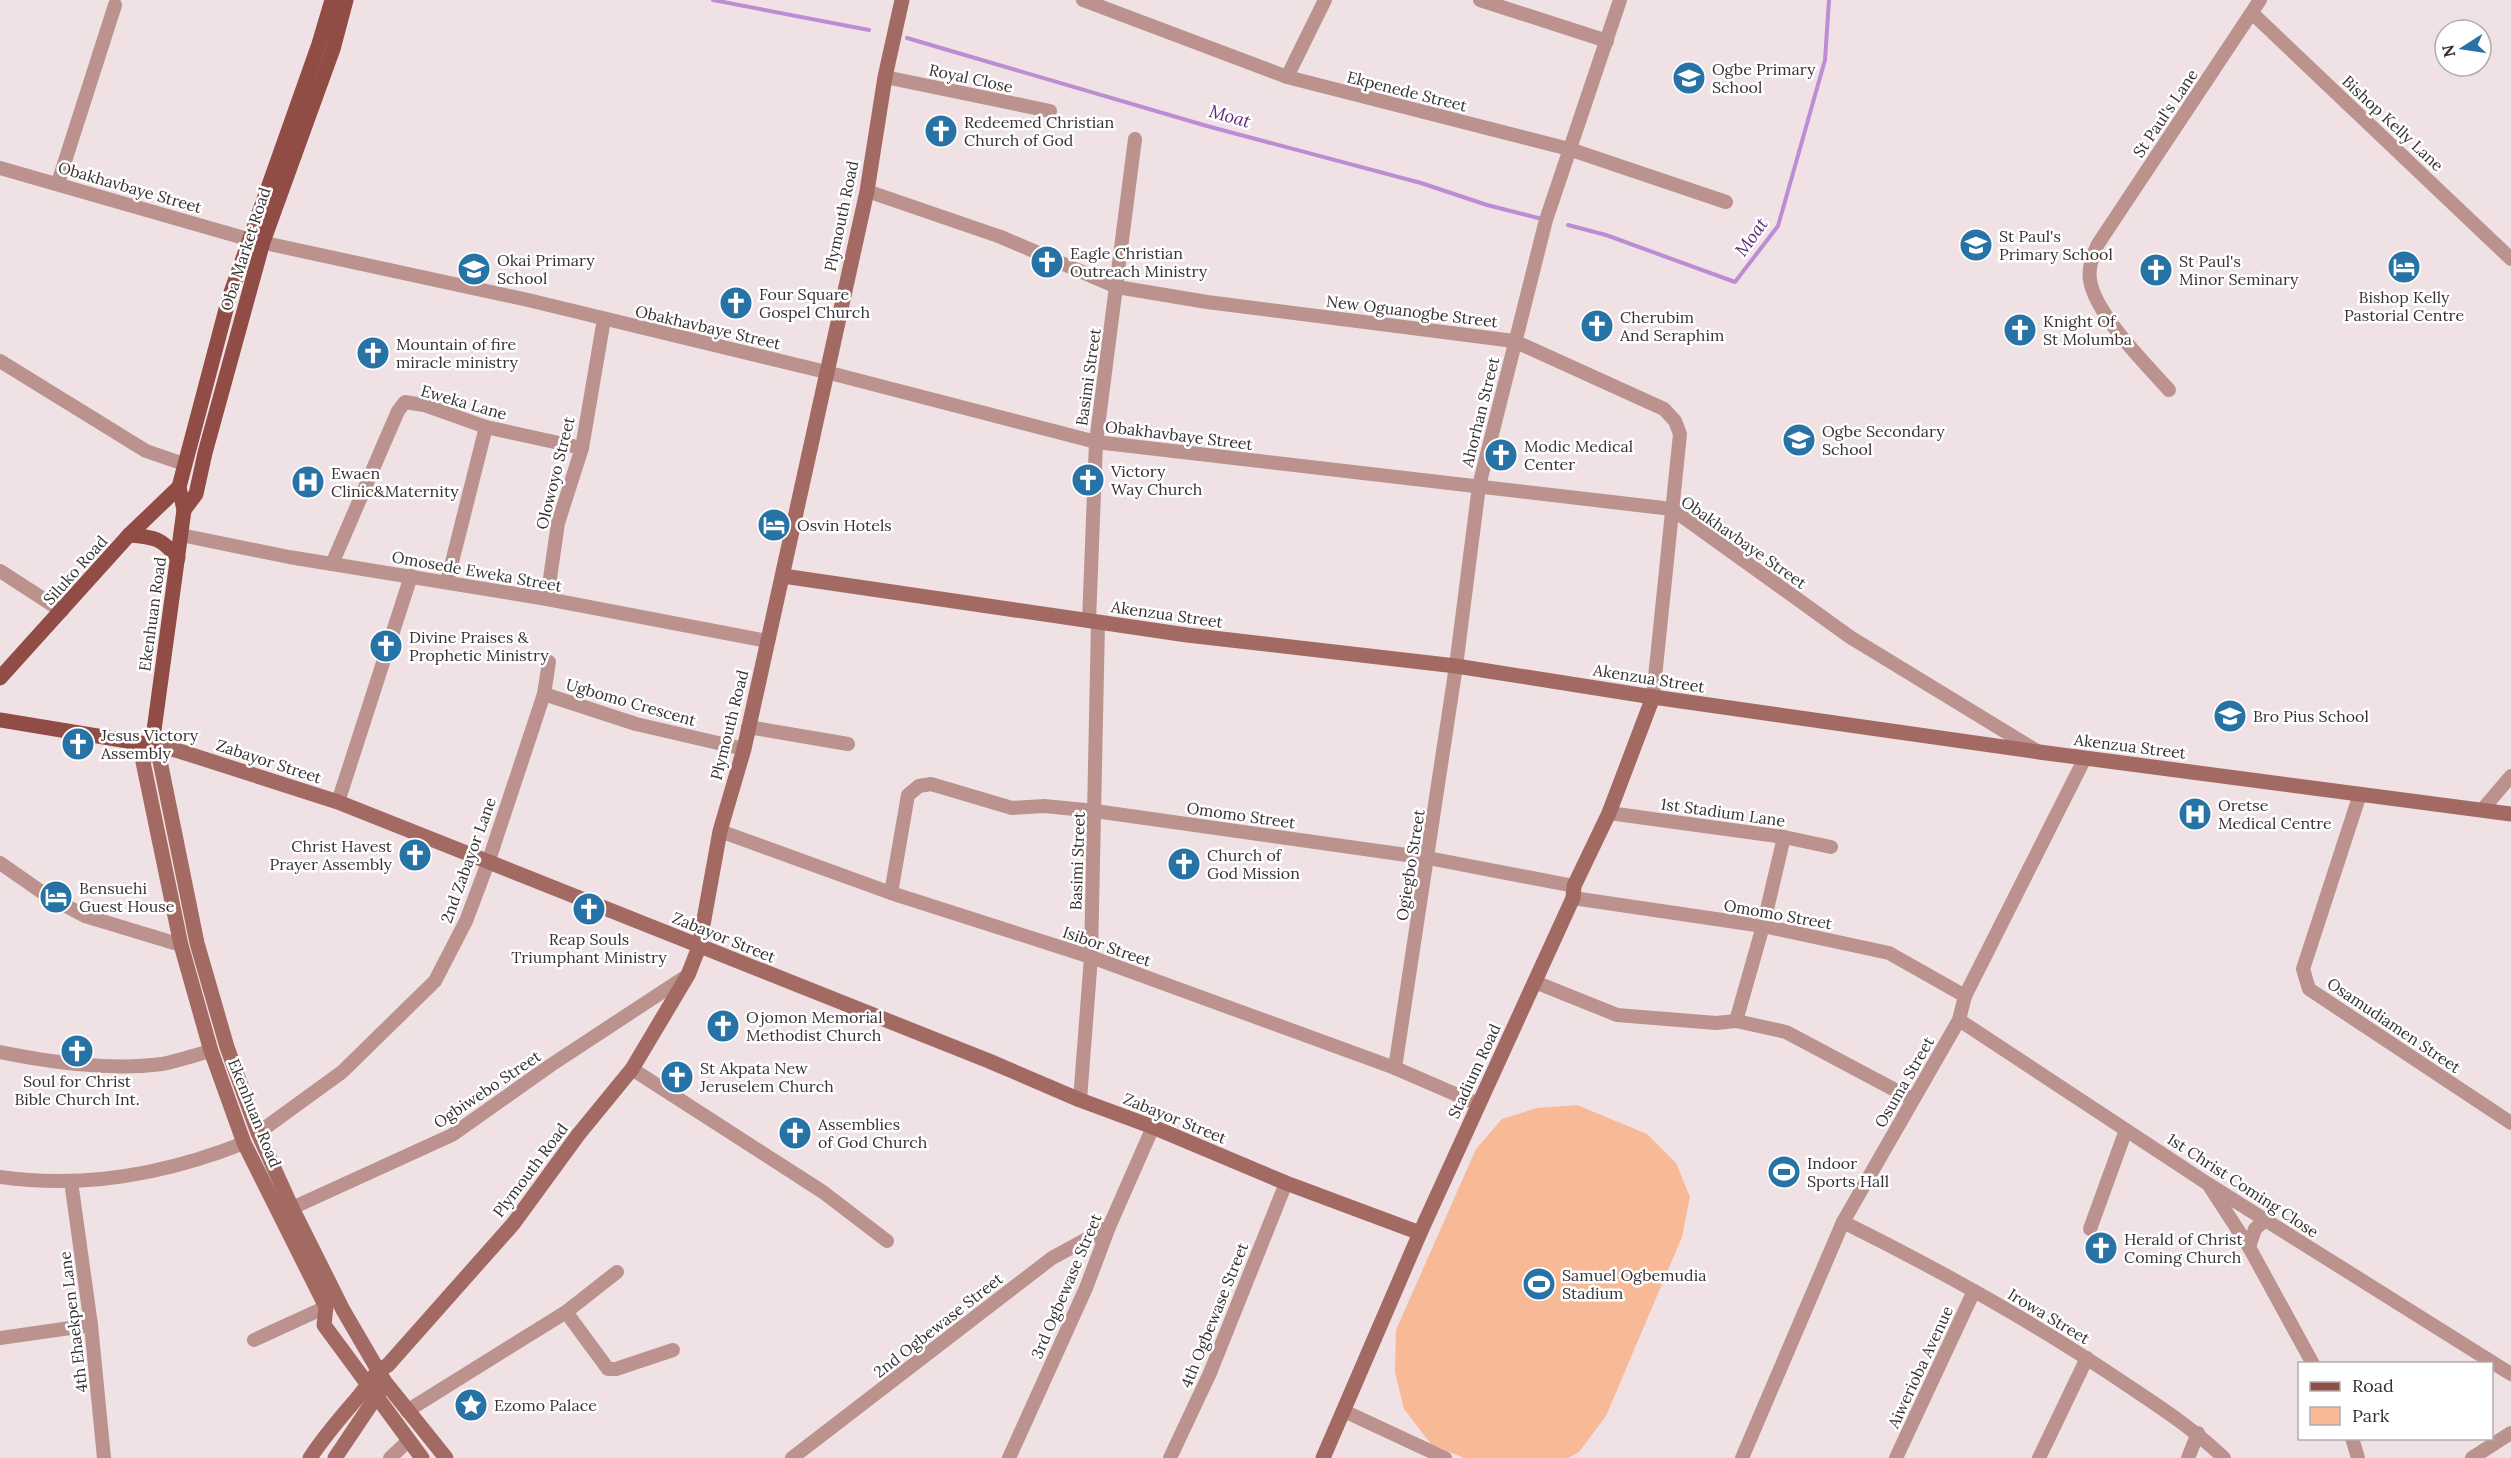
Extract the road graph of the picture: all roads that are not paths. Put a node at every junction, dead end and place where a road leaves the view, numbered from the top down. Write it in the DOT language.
graph roads {
  1 [pos="334,0"];
  2 [pos="902,0"];
  3 [pos="1083,0"];
  4 [pos="1325,0"];
  5 [pos="1480,0"];
  6 [pos="1620,0"];
  7 [pos="2260,0"];
  8 [pos="115,5"];
  9 [pos="2252,13"];
  10 [pos="1608,41"];
  11 [pos="885,76"];
  12 [pos="1287,77"];
  13 [pos="1050,111"];
  14 [pos="1135,139"];
  15 [pos="1569,149"];
  16 [pos="0,168"];
  17 [pos="58,183"];
  18 [pos="867,191"];
  19 [pos="1726,202"];
  20 [pos="257,241"];
  21 [pos="2511,259"];
  22 [pos="1117,286"];
  23 [pos="604,319"];
  24 [pos="1514,341"];
  25 [pos="0,361"];
  26 [pos="826,372"];
  27 [pos="2169,390"];
  28 [pos="486,427"];
  29 [pos="1096,442"];
  30 [pos="582,448"];
  31 [pos="184,464"];
  32 [pos="1479,486"];
  33 [pos="179,487"];
  34 [pos="1672,509"];
  35 [pos="184,510"];
  36 [pos="129,535"];
  37 [pos="181,535"];
  38 [pos="178,558"];
  39 [pos="332,564"];
  40 [pos="0,571"];
  41 [pos="411,576"];
  42 [pos="783,576"];
  43 [pos="447,582"];
  44 [pos="547,599"];
  45 [pos="62,611"];
  46 [pos="1094,622"];
  47 [pos="767,641"];
  48 [pos="549,662"];
  49 [pos="1456,666"];
  50 [pos="0,678"];
  51 [pos="544,694"];
  52 [pos="1653,697"];
  53 [pos="0,720"];
  54 [pos="748,727"];
  55 [pos="848,744"];
  56 [pos="152,745"];
  57 [pos="744,749"];
  58 [pos="2039,752"];
  59 [pos="2085,758"];
  60 [pos="2511,776"];
  61 [pos="2360,794"];
  62 [pos="339,802"];
  63 [pos="2482,810"];
  64 [pos="1095,811"];
  65 [pos="1609,813"];
  66 [pos="2511,814"];
  67 [pos="720,831"];
  68 [pos="1784,837"];
  69 [pos="1832,848"];
  70 [pos="1428,858"];
  71 [pos="489,860"];
  72 [pos="0,863"];
  73 [pos="1574,892"];
  74 [pos="891,893"];
  75 [pos="1763,926"];
  76 [pos="180,945"];
  77 [pos="699,947"];
  78 [pos="1091,957"];
  79 [pos="688,975"];
  80 [pos="1535,982"];
  81 [pos="1965,996"];
  82 [pos="1959,1020"];
  83 [pos="1736,1021"];
  84 [pos="211,1051"];
  85 [pos="0,1052"];
  86 [pos="1395,1068"];
  87 [pos="632,1069"];
  88 [pos="1912,1099"];
  89 [pos="1080,1100"];
  90 [pos="1478,1104"];
  91 [pos="2511,1123"];
  92 [pos="1153,1127"];
  93 [pos="2126,1130"];
  94 [pos="258,1133"];
  95 [pos="244,1143"];
  96 [pos="0,1177"];
  97 [pos="71,1181"];
  98 [pos="1286,1183"];
  99 [pos="2208,1184"];
  100 [pos="292,1208"];
  101 [pos="2265,1220"];
  102 [pos="1843,1222"];
  103 [pos="1109,1227"];
  104 [pos="2090,1229"];
  105 [pos="1420,1233"];
  106 [pos="887,1241"];
  107 [pos="2249,1247"];
  108 [pos="617,1272"];
  109 [pos="1974,1291"];
  110 [pos="326,1308"];
  111 [pos="566,1312"];
  112 [pos="91,1325"];
  113 [pos="0,1338"];
  114 [pos="254,1340"];
  115 [pos="673,1350"];
  116 [pos="2087,1358"];
  117 [pos="2312,1362"];
  118 [pos="2492,1362"];
  119 [pos="2493,1363"];
  120 [pos="384,1373"];
  121 [pos="2511,1374"];
  122 [pos="372,1391"];
  123 [pos="407,1411"];
  124 [pos="1344,1411"];
  125 [pos="2198,1433"];
  126 [pos="2511,1433"];
  127 [pos="2353,1440"];
  128 [pos="408,1441"];
  129 [pos="2496,1444"];
  130 [pos="104,1458"];
  131 [pos="309,1458"];
  132 [pos="335,1458"];
  133 [pos="390,1458"];
  134 [pos="422,1458"];
  135 [pos="446,1458"];
  136 [pos="792,1458"];
  137 [pos="1009,1458"];
  138 [pos="1170,1458"];
  139 [pos="1323,1458"];
  140 [pos="1445,1458"];
  141 [pos="1742,1458"];
  142 [pos="1896,1458"];
  143 [pos="2039,1458"];
  144 [pos="2188,1458"];
  145 [pos="2224,1458"];
  146 [pos="2358,1458"];
  147 [pos="2472,1458"];
  148 [pos="2502,1458"];
  1 -- 20 [label="main road, Oba Market Road"];
  2 -- 11 [label="street, Plymouth Road"];
  3 -- 12 [label="street, Ekpenede Street"];
  4 -- 12 [label="street"];
  5 -- 10 [label="street"];
  6 -- 10 [label="street, Ahorhan Street"];
  7 -- 9 [label="street, St Paul's Lane"];
  8 -- 17 [label="street"];
  9 -- 21 [label="street, Bishop Kelly Lane"];
  9 -- 27 [label="street, St Paul's Lane"];
  10 -- 15 [label="street, Ahorhan Street"];
  11 -- 13 [label="street, Royal Close"];
  11 -- 18 [label="street, Plymouth Road"];
  12 -- 15 [label="street, Ekpenede Street"];
  14 -- 22 [label="street, Basimi Street"];
  15 -- 19 [label="street, Ekpenede Street"];
  15 -- 24 [label="street, Ahorhan Street"];
  16 -- 17 [label="street, Obakhavbaye Street"];
  17 -- 20 [label="street, Obakhavbaye Street"];
  18 -- 22 [label="street, New Oguanogbe Street"];
  18 -- 26 [label="street, Plymouth Road"];
  20 -- 23 [label="street, Obakhavbaye Street"];
  20 -- 31 [label="main road, Oba Market Road"];
  20 -- 35 [label="main road, Oba Market Road"];
  22 -- 24 [label="street, New Oguanogbe Street"];
  22 -- 29 [label="street, Basimi Street"];
  23 -- 26 [label="street, Obakhavbaye Street"];
  23 -- 30 [label="street, Olowoyo Street"];
  24 -- 32 [label="street, Ahorhan Street"];
  24 -- 34 [label="street, New Oguanogbe Street"];
  25 -- 31 [label="street"];
  26 -- 29 [label="street, Obakhavbaye Street"];
  26 -- 42 [label="street, Plymouth Road"];
  28 -- 30 [label="street, Eweka Lane"];
  28 -- 39 [label="street, Eweka Lane"];
  28 -- 43 [label="street"];
  29 -- 32 [label="street, Obakhavbaye Street"];
  29 -- 46 [label="street, Basimi Street"];
  30 -- 44 [label="street, Olowoyo Street"];
  31 -- 33 [label="main road, Oba Market Road"];
  32 -- 34 [label="street, Obakhavbaye Street"];
  32 -- 49 [label="street, Ahorhan Street"];
  33 -- 35 [label="main road, Ekenhuan Road"];
  33 -- 36 [label="main road, Siluko Road"];
  34 -- 52 [label="street, New Oguanogbe Street"];
  34 -- 58 [label="street, Obakhavbaye Street"];
  35 -- 37 [label="main road, Ekenhuan Road"];
  36 -- 38 [label="main road"];
  36 -- 45 [label="main road, Siluko Road"];
  37 -- 38 [label="main road, Ekenhuan Road"];
  37 -- 39 [label="street, Omosede Eweka Street"];
  38 -- 56 [label="main road, Ekenhuan Road"];
  39 -- 41 [label="street, Omosede Eweka Street"];
  40 -- 45 [label="street"];
  41 -- 43 [label="street, Omosede Eweka Street"];
  41 -- 62 [label="street"];
  42 -- 46 [label="street, Akenzua Street"];
  42 -- 47 [label="street, Plymouth Road"];
  43 -- 44 [label="street, Omosede Eweka Street"];
  44 -- 47 [label="street, Omosede Eweka Street"];
  45 -- 50 [label="main road, Siluko Road"];
  46 -- 49 [label="street, Akenzua Street"];
  46 -- 64 [label="street, Basimi Street"];
  47 -- 54 [label="street, Plymouth Road"];
  48 -- 51 [label="street, 2nd Zabayor Lane"];
  49 -- 52 [label="street, Akenzua Street"];
  49 -- 70 [label="street, Ogiegbo Street"];
  51 -- 57 [label="street, Ugbomo Crescent"];
  51 -- 71 [label="street, 2nd Zabayor Lane"];
  52 -- 58 [label="street, Akenzua Street"];
  52 -- 65 [label="street, Stadium Road"];
  53 -- 56 [label="main road, Zabayor Street"];
  54 -- 55 [label="street"];
  54 -- 57 [label="street, Plymouth Road"];
  56 -- 62 [label="street, Zabayor Street"];
  56 -- 76 [label="street, Ekenhuan Road"];
  56 -- 94 [label="street, Ekenhuan Road"];
  57 -- 67 [label="street, Plymouth Road"];
  58 -- 59 [label="street, Akenzua Street"];
  59 -- 61 [label="street, Akenzua Street"];
  59 -- 81 [label="street, Osuma Street"];
  60 -- 63 [label="street"];
  61 -- 63 [label="street, Akenzua Street"];
  61 -- 91 [label="street, Osamudiamen Street"];
  62 -- 71 [label="street, Zabayor Street"];
  63 -- 66 [label="street, Akenzua Street"];
  64 -- 70 [label="street, Omomo Street"];
  64 -- 74 [label="street, Omomo Street"];
  64 -- 78 [label="street, Basimi Street"];
  65 -- 68 [label="street, 1st Stadium Lane"];
  65 -- 73 [label="street, Stadium Road"];
  67 -- 74 [label="street, Isibor Street"];
  67 -- 77 [label="street, Plymouth Road"];
  68 -- 69 [label="street, 1st Stadium Lane"];
  68 -- 75 [label="street"];
  70 -- 73 [label="street, Omomo Street"];
  70 -- 86 [label="street, Ogiegbo Street"];
  71 -- 77 [label="street, Zabayor Street"];
  71 -- 94 [label="street, 2nd Zabayor Lane"];
  72 -- 76 [label="street"];
  73 -- 75 [label="street, Omomo Street"];
  73 -- 80 [label="street, Stadium Road"];
  74 -- 78 [label="street, Isibor Street"];
  75 -- 81 [label="street, Omomo Street"];
  75 -- 83 [label="street"];
  76 -- 84 [label="street, Ekenhuan Road"];
  77 -- 79 [label="street, Plymouth Road"];
  77 -- 89 [label="street, Zabayor Street"];
  78 -- 86 [label="street, Isibor Street"];
  78 -- 89 [label="street, Basimi Street"];
  79 -- 87 [label="street, Plymouth Road"];
  79 -- 100 [label="street, Ogbiwebo Street"];
  80 -- 83 [label="street"];
  80 -- 90 [label="street, Stadium Road"];
  81 -- 82 [label="street, Osuma Street"];
  82 -- 88 [label="street, Osuma Street"];
  82 -- 93 [label="street, 1st Christ Coming Close"];
  83 -- 88 [label="street"];
  84 -- 85 [label="street"];
  84 -- 95 [label="street, Ekenhuan Road"];
  86 -- 90 [label="street, Isibor Street"];
  87 -- 106 [label="street"];
  87 -- 120 [label="street, Plymouth Road"];
  88 -- 102 [label="street, Osuma Street"];
  89 -- 92 [label="street, Zabayor Street"];
  90 -- 105 [label="street, Stadium Road"];
  92 -- 98 [label="street, Zabayor Street"];
  92 -- 103 [label="street, 3rd Ogbewase Street"];
  93 -- 99 [label="street, 1st Christ Coming Close"];
  93 -- 104 [label="street"];
  94 -- 100 [label="street, Ekenhuan Road"];
  95 -- 97 [label="street"];
  95 -- 110 [label="street, Ekenhuan Road"];
  96 -- 97 [label="street"];
  97 -- 112 [label="street, 4th Ehaekpen Lane"];
  98 -- 105 [label="street, Zabayor Street"];
  98 -- 138 [label="street, 4th Ogbewase Street"];
  99 -- 101 [label="street, 1st Christ Coming Close"];
  99 -- 107 [label="street"];
  100 -- 120 [label="street, Ekenhuan Road"];
  101 -- 107 [label="street"];
  101 -- 118 [label="street, 1st Christ Coming Close"];
  102 -- 109 [label="street, Irowa Street"];
  102 -- 141 [label="street, Osuma Street"];
  103 -- 136 [label="street, 2nd Ogbewase Street"];
  103 -- 137 [label="street, 3rd Ogbewase Street"];
  105 -- 124 [label="street, Stadium Road"];
  107 -- 117 [label="street"];
  108 -- 111 [label="street"];
  109 -- 116 [label="street, Irowa Street"];
  109 -- 142 [label="street, Aiwerioba Avenue"];
  110 -- 114 [label="street"];
  110 -- 122 [label="street, Ekenhuan Road"];
  111 -- 115 [label="street"];
  111 -- 123 [label="street"];
  112 -- 113 [label="street"];
  112 -- 130 [label="street, 4th Ehaekpen Lane"];
  116 -- 125 [label="street, Irowa Street"];
  116 -- 143 [label="street"];
  119 -- 121 [label="street, 1st Christ Coming Close"];
  120 -- 122 [label="street, Plymouth Road"];
  120 -- 123 [label="street, Ekenhuan Road"];
  122 -- 128 [label="street, Ekenhuan Road"];
  122 -- 131 [label="street"];
  122 -- 132 [label="street"];
  123 -- 135 [label="street, Ekenhuan Road"];
  124 -- 139 [label="street, Stadium Road"];
  124 -- 140 [label="street"];
  125 -- 144 [label="street"];
  125 -- 145 [label="street, Irowa Street"];
  126 -- 129 [label="street"];
  127 -- 146 [label="street"];
  128 -- 133 [label="street"];
  128 -- 134 [label="street, Ekenhuan Road"];
  129 -- 147 [label="street"];
  129 -- 148 [label="street"];
}
